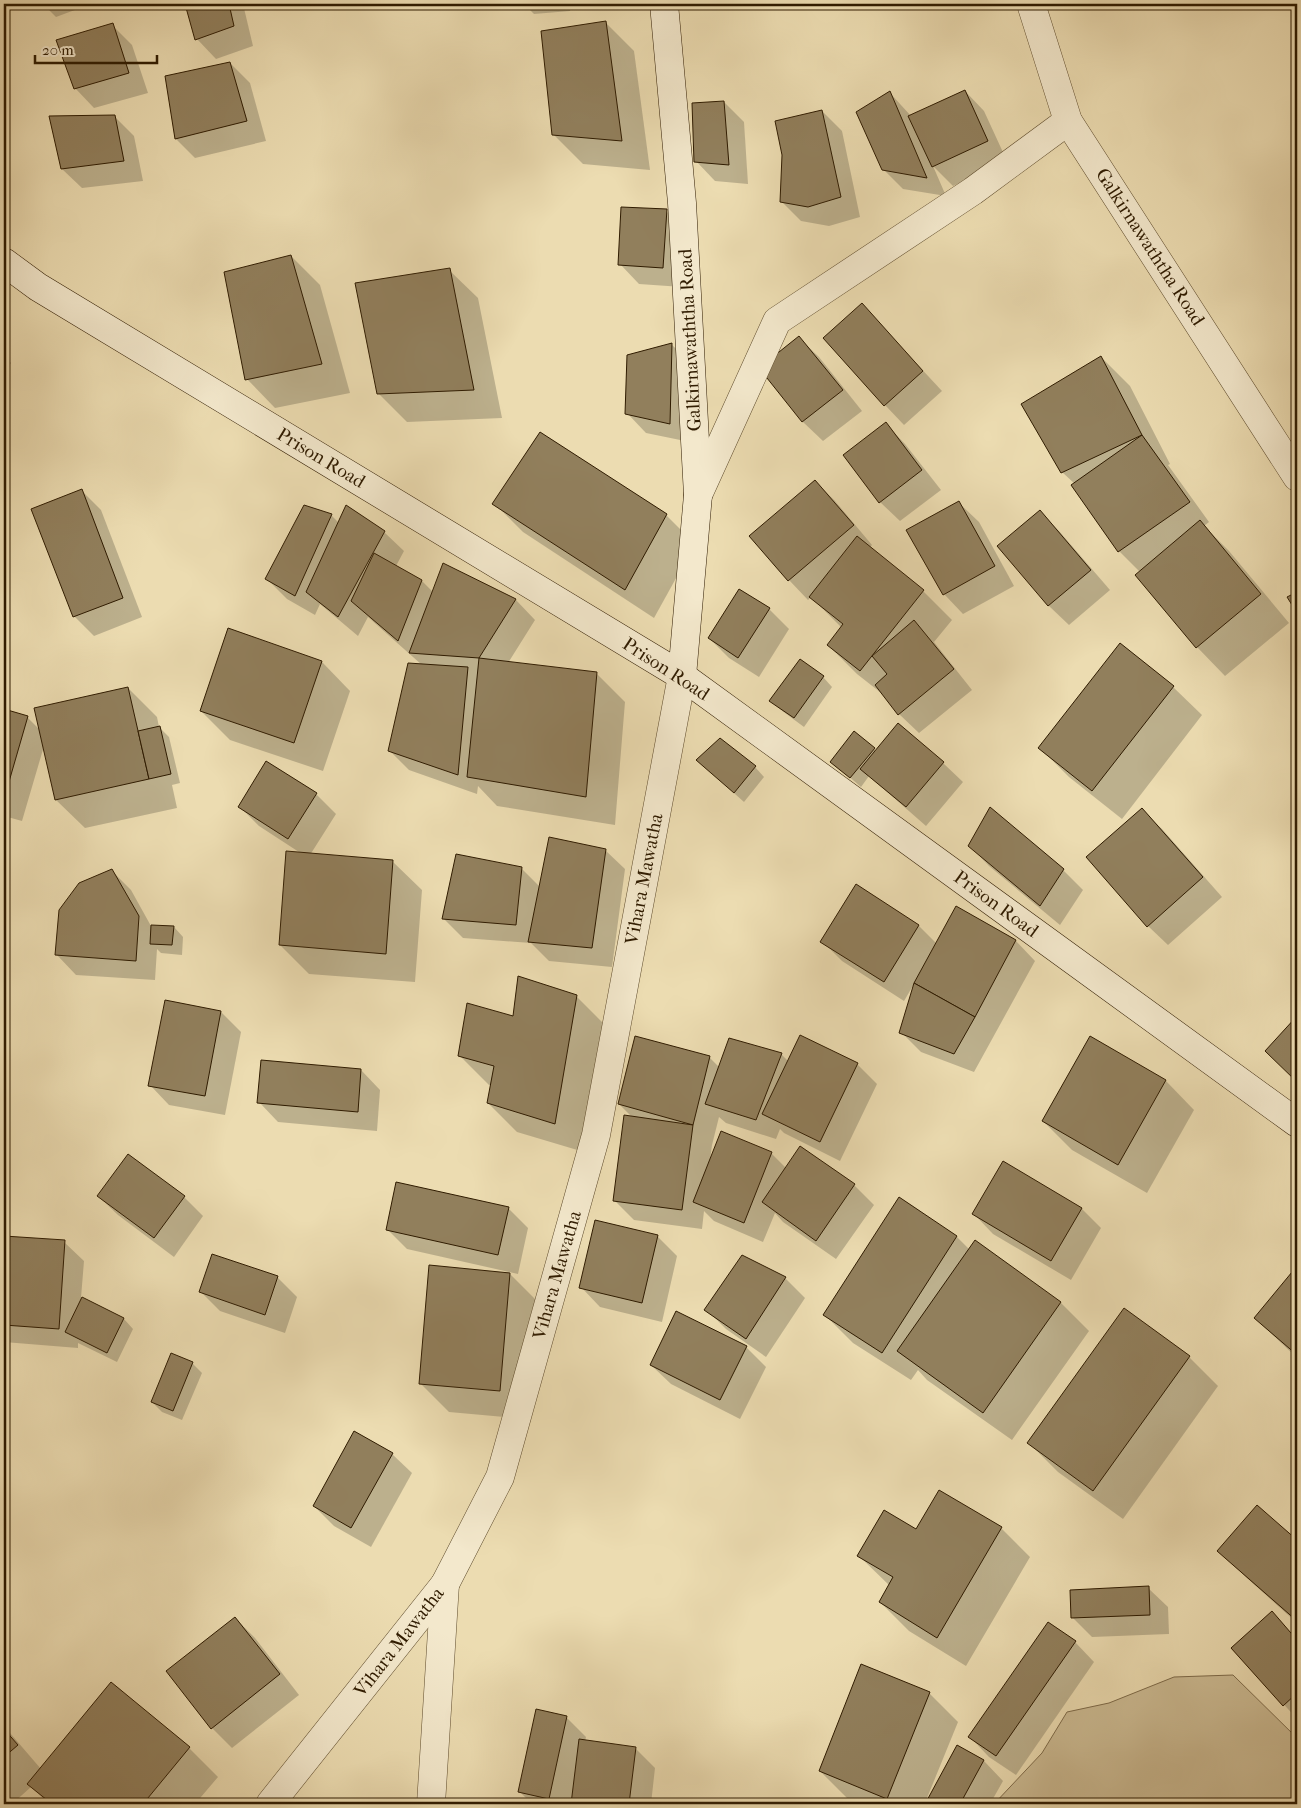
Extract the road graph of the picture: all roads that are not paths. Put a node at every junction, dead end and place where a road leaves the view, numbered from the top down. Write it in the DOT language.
graph roads {
  1 [pos="664,4"];
  2 [pos="1031,4"];
  3 [pos="1068,121"];
  4 [pos="4,262"];
  5 [pos="1297,477"];
  6 [pos="698,495"];
  7 [pos="682,676"];
  8 [pos="1297,1123"];
  9 [pos="445,1584"];
  10 [pos="270,1804"];
  11 [pos="431,1804"];
  1 -- 6 [label="street, Galkirnawaththa Road"];
  2 -- 3 [label="street, Galkirnawaththa Road"];
  3 -- 5 [label="street, Galkirnawaththa Road"];
  3 -- 6 [label="street"];
  4 -- 7 [label="street, Prison Road"];
  6 -- 7 [label="street, Galkirnawaththa Road"];
  7 -- 8 [label="street, Prison Road"];
  7 -- 9 [label="street, Vihara Mawatha"];
  9 -- 10 [label="street, Vihara Mawatha"];
  9 -- 11 [label="street"];
}
